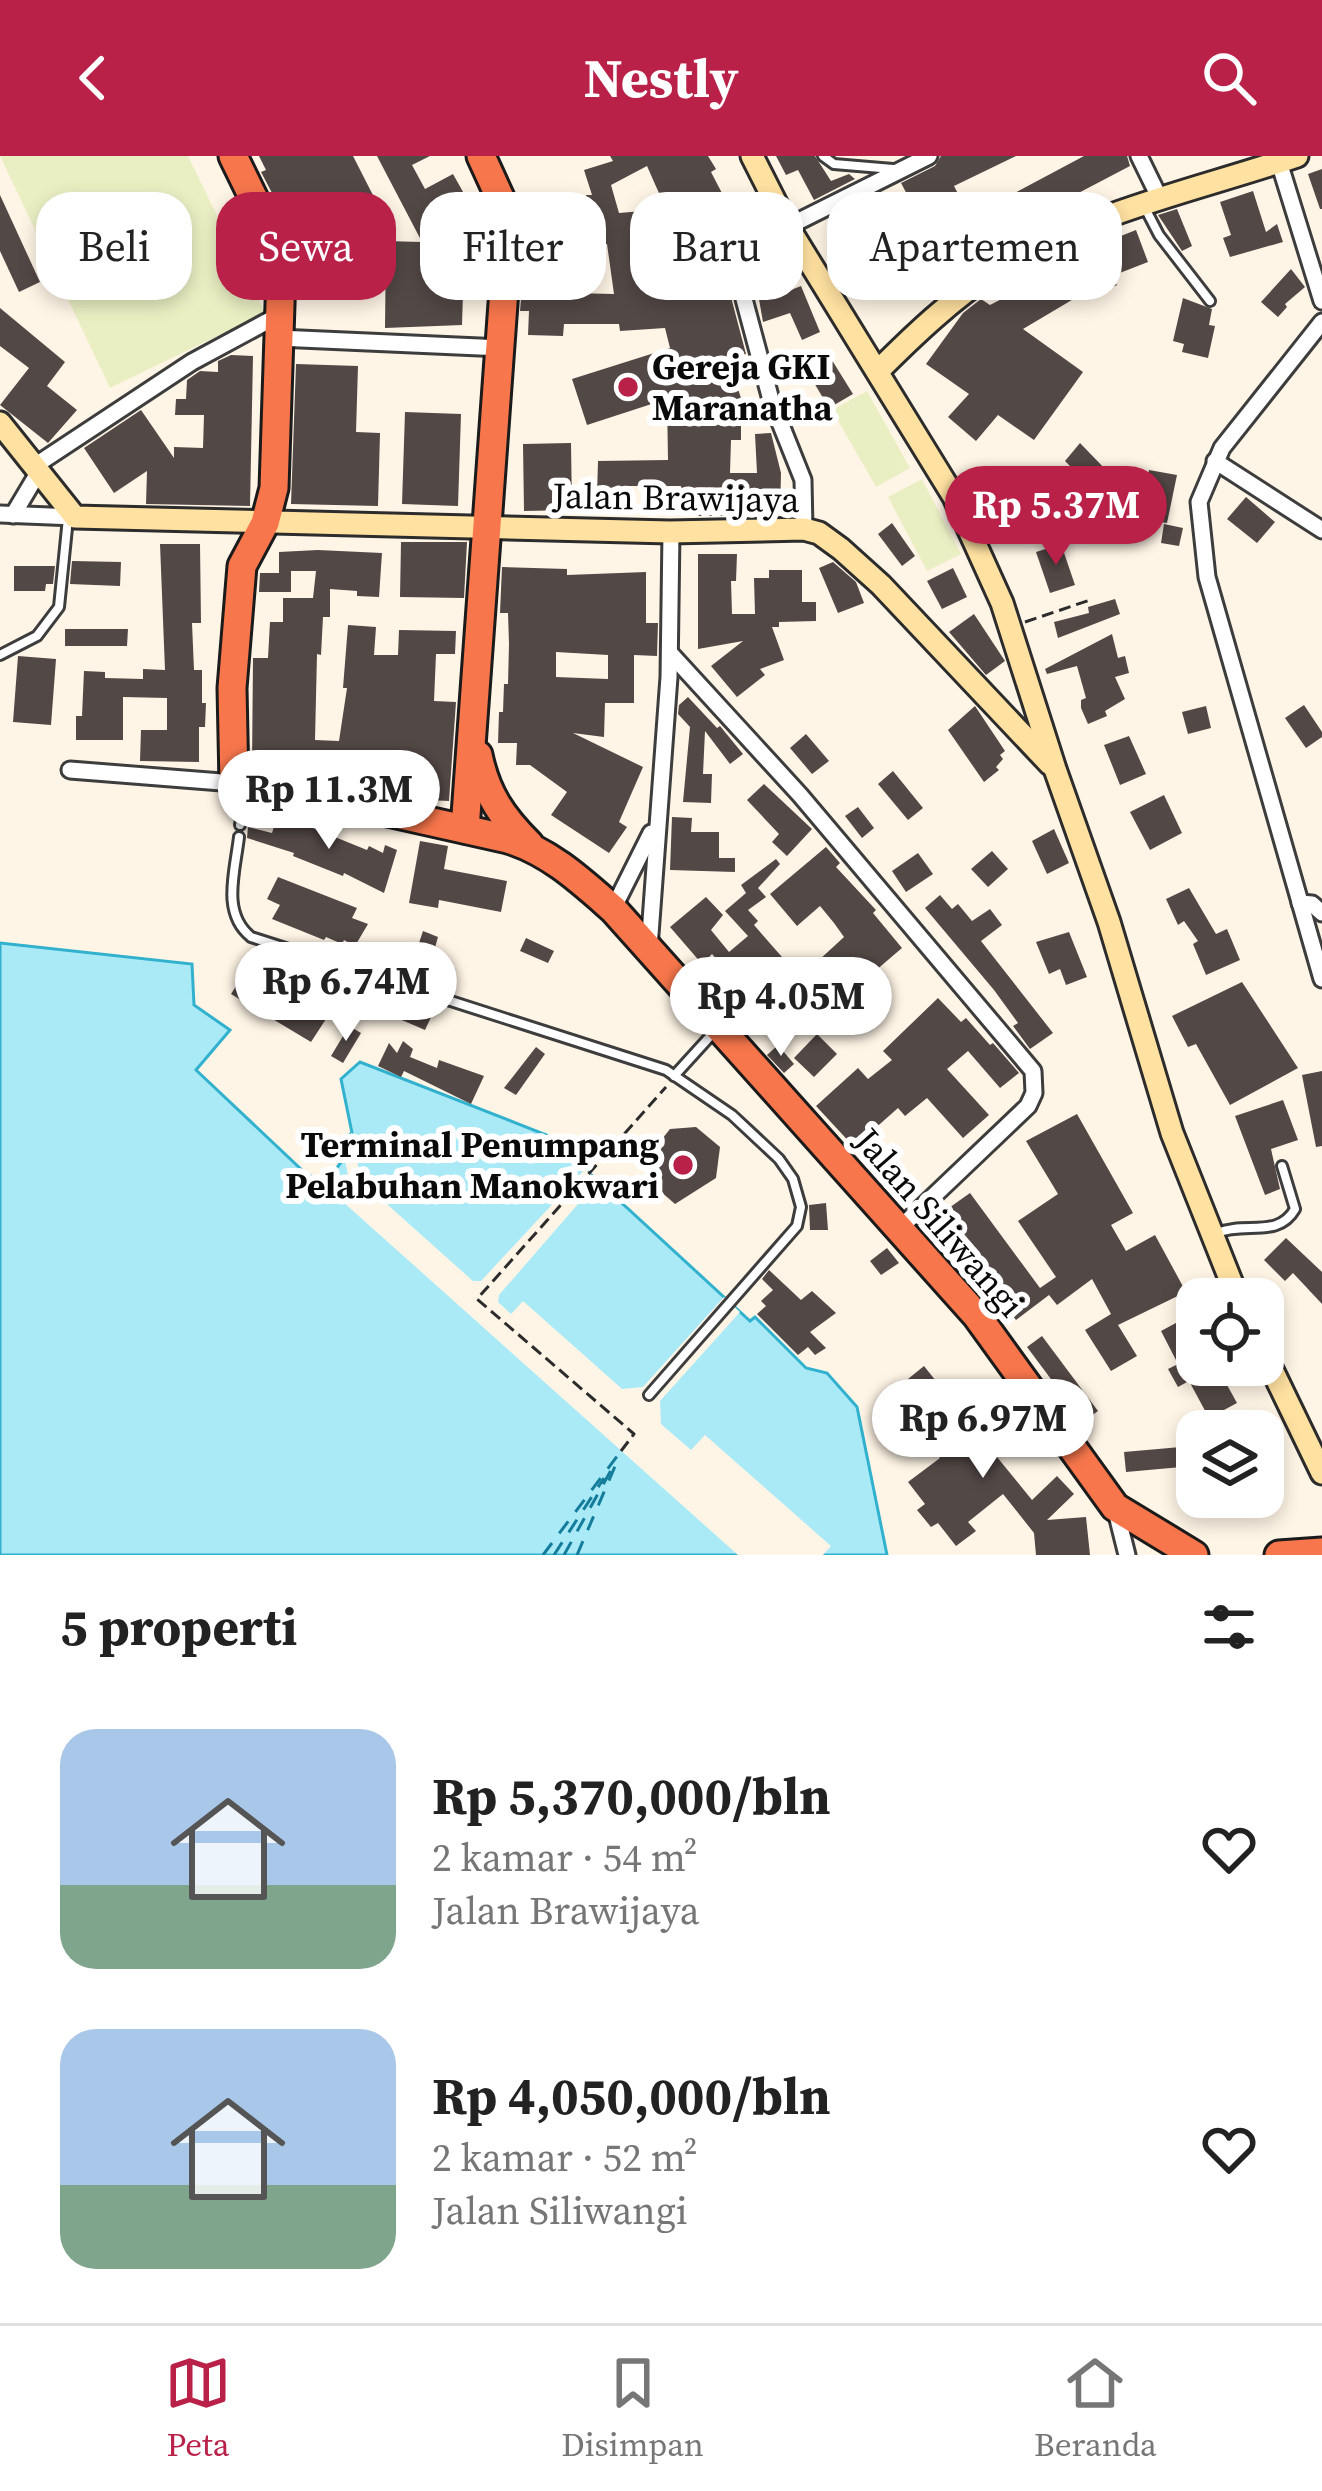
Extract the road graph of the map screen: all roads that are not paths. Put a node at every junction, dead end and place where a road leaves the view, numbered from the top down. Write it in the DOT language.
graph roads {
  1 [pos="233,156"];
  2 [pos="481,156"];
  3 [pos="752,156"];
  4 [pos="823,156"];
  5 [pos="929,156"];
  6 [pos="1139,156"];
  7 [pos="1288,159"];
  8 [pos="901,170"];
  9 [pos="770,192"];
  10 [pos="1152,202"];
  11 [pos="803,219"];
  12 [pos="803,251"];
  13 [pos="746,300"];
  14 [pos="1210,301"];
  15 [pos="1322,302"];
  16 [pos="1322,322"];
  17 [pos="279,327"];
  18 [pos="502,348"];
  19 [pos="878,371"];
  20 [pos="0,423"];
  21 [pos="1215,461"];
  22 [pos="36,470"];
  23 [pos="6,514"];
  24 [pos="72,517"];
  25 [pos="265,523"];
  26 [pos="486,525"];
  27 [pos="803,529"];
  28 [pos="1322,530"];
  29 [pos="671,532"];
  30 [pos="670,653"];
  31 [pos="0,655"];
  32 [pos="1038,714"];
  33 [pos="473,728"];
  34 [pos="1014,728"];
  35 [pos="1054,769"];
  36 [pos="70,770"];
  37 [pos="241,784"];
  38 [pos="655,824"];
  39 [pos="465,829"];
  40 [pos="531,846"];
  41 [pos="1300,903"];
  42 [pos="613,909"];
  43 [pos="1322,914"];
  44 [pos="649,950"];
  45 [pos="1322,979"];
  46 [pos="719,1027"];
  47 [pos="674,1076"];
  48 [pos="1282,1166"];
  49 [pos="900,1228"];
  50 [pos="1210,1236"];
  51 [pos="1229,1278"];
  52 [pos="1280,1386"];
  53 [pos="649,1395"];
  54 [pos="1322,1473"];
  55 [pos="1115,1507"];
  56 [pos="1322,1552"];
  57 [pos="1126,1555"];
  58 [pos="1194,1555"];
  59 [pos="1280,1555"];
  1 -- 17 [label="highway"];
  2 -- 18 [label="highway"];
  3 -- 9 [label="street, Jalan Brawijaya"];
  4 -- 8 [label="lane"];
  5 -- 8 [label="street"];
  6 -- 10 [label="street"];
  7 -- 10 [label="street"];
  7 -- 15 [label="street"];
  8 -- 11 [label="street"];
  10 -- 14 [label="lane"];
  10 -- 19 [label="street"];
  12 -- 19 [label="street, Jalan Brawijaya"];
  13 -- 27 [label="street"];
  16 -- 21 [label="street"];
  17 -- 18 [label="street"];
  17 -- 22 [label="street"];
  17 -- 25 [label="highway"];
  18 -- 26 [label="highway"];
  19 -- 32 [label="street, Jalan Brawijaya"];
  20 -- 22 [label="street"];
  21 -- 28 [label="street"];
  21 -- 41 [label="street"];
  22 -- 23 [label="street"];
  22 -- 24 [label="street"];
  23 -- 24 [label="street"];
  24 -- 25 [label="street, Jalan Brawijaya"];
  24 -- 31 [label="lane"];
  25 -- 26 [label="street, Jalan Brawijaya"];
  25 -- 37 [label="highway"];
  26 -- 29 [label="street, Jalan Brawijaya"];
  26 -- 33 [label="highway"];
  27 -- 29 [label="street, Jalan Brawijaya"];
  27 -- 34 [label="street, Jalan Brawijaya"];
  29 -- 30 [label="street"];
  30 -- 38 [label="street"];
  30 -- 49 [label="street"];
  32 -- 34 [label="street"];
  32 -- 35 [label="street, Jalan Brawijaya"];
  33 -- 39 [label="highway"];
  33 -- 40 [label="highway"];
  34 -- 35 [label="street, Jalan Brawijaya"];
  35 -- 50 [label="street, Jalan Brawijaya"];
  36 -- 37 [label="street"];
  37 -- 39 [label="highway, Jalan Siliwangi"];
  37 -- 47 [label="lane"];
  38 -- 42 [label="street"];
  38 -- 44 [label="street"];
  39 -- 40 [label="highway, Jalan Siliwangi"];
  40 -- 42 [label="highway, Jalan Siliwangi"];
  41 -- 43 [label="street"];
  41 -- 45 [label="street"];
  42 -- 44 [label="highway, Jalan Siliwangi"];
  44 -- 46 [label="highway, Jalan Siliwangi"];
  46 -- 47 [label="lane"];
  46 -- 49 [label="highway, Jalan Siliwangi"];
  47 -- 53 [label="lane"];
  48 -- 50 [label="lane"];
  49 -- 55 [label="highway, Jalan Siliwangi"];
  50 -- 51 [label="street, Jalan Brawijaya"];
  52 -- 54 [label="street"];
  55 -- 57 [label="street"];
  55 -- 58 [label="highway, Jalan Siliwangi"];
  56 -- 59 [label="highway"];
}
